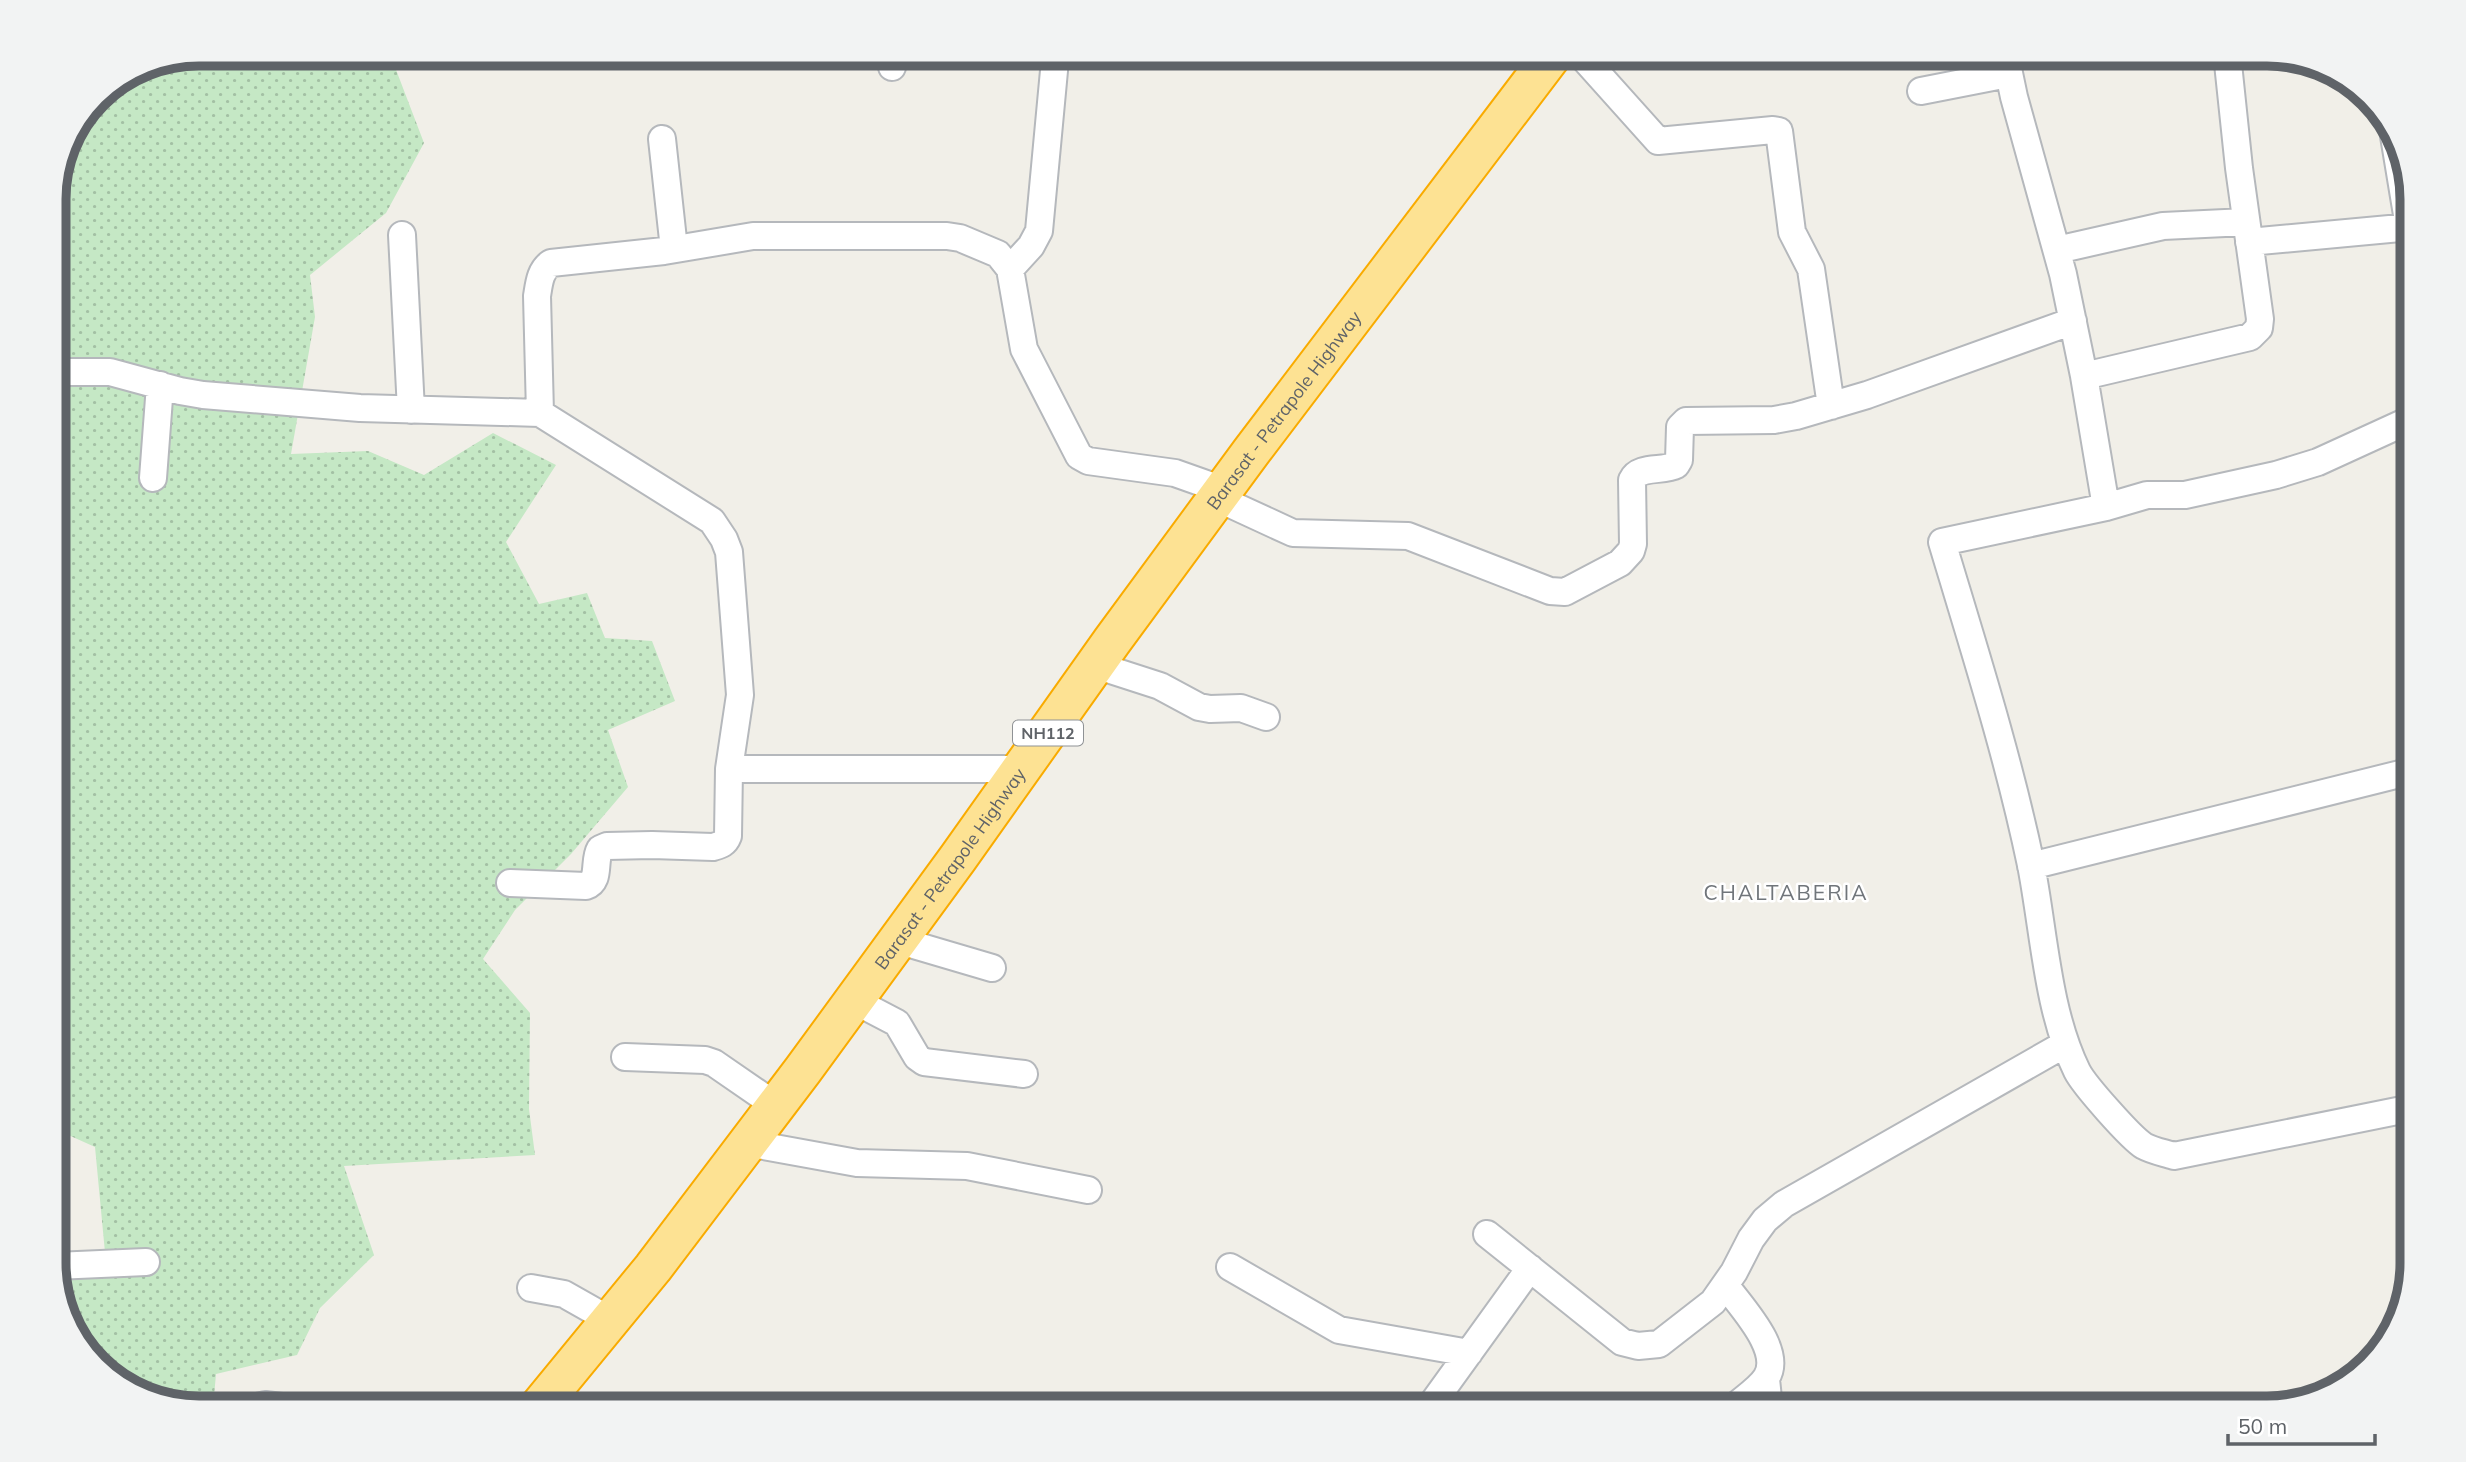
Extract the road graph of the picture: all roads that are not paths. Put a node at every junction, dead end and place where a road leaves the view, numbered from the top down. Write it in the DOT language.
graph roads {
  1 [pos="1544,66"];
  2 [pos="1591,66"];
  3 [pos="1999,66"];
  4 [pos="2007,66"];
  5 [pos="2228,66"];
  6 [pos="1054,67"];
  7 [pos="1920,91"];
  8 [pos="662,139"];
  9 [pos="2399,227"];
  10 [pos="2248,232"];
  11 [pos="402,236"];
  12 [pos="674,249"];
  13 [pos="2057,250"];
  14 [pos="1010,269"];
  15 [pos="2073,321"];
  16 [pos="67,372"];
  17 [pos="2084,376"];
  18 [pos="160,385"];
  19 [pos="1830,406"];
  20 [pos="411,410"];
  21 [pos="540,413"];
  22 [pos="2399,425"];
  23 [pos="153,478"];
  24 [pos="1220,494"];
  25 [pos="2106,507"];
  26 [pos="1095,665"];
  27 [pos="1266,717"];
  28 [pos="729,769"];
  29 [pos="1022,769"];
  30 [pos="2400,774"];
  31 [pos="2031,866"];
  32 [pos="510,883"];
  33 [pos="897,940"];
  34 [pos="992,968"];
  35 [pos="853,1000"];
  36 [pos="2065,1044"];
  37 [pos="625,1057"];
  38 [pos="1024,1074"];
  39 [pos="775,1105"];
  40 [pos="2400,1110"];
  41 [pos="747,1143"];
  42 [pos="1088,1190"];
  43 [pos="1488,1234"];
  44 [pos="146,1262"];
  45 [pos="67,1265"];
  46 [pos="1230,1267"];
  47 [pos="1531,1268"];
  48 [pos="1726,1286"];
  49 [pos="531,1288"];
  50 [pos="610,1320"];
  51 [pos="1469,1353"];
  52 [pos="1766,1379"];
  53 [pos="548,1396"];
  54 [pos="1438,1396"];
  55 [pos="1747,1396"];
  56 [pos="1768,1396"];
  1 -- 24 [label="highway, Barasat - Petrapole Highway / NH112"];
  2 -- 19 [label="street"];
  3 -- 7 [label="street"];
  4 -- 13 [label="street"];
  5 -- 10 [label="street"];
  6 -- 14 [label="street"];
  8 -- 12 [label="street"];
  9 -- 10 [label="street"];
  10 -- 13 [label="street"];
  10 -- 17 [label="street"];
  11 -- 20 [label="street"];
  12 -- 14 [label="street"];
  12 -- 21 [label="street"];
  13 -- 15 [label="street"];
  14 -- 24 [label="street"];
  15 -- 17 [label="street"];
  15 -- 19 [label="street"];
  16 -- 18 [label="street"];
  17 -- 25 [label="street"];
  18 -- 20 [label="street"];
  18 -- 23 [label="street"];
  19 -- 24 [label="street"];
  20 -- 21 [label="street"];
  21 -- 28 [label="street"];
  22 -- 25 [label="street"];
  24 -- 26 [label="highway, Barasat - Petrapole Highway / NH112"];
  25 -- 31 [label="street"];
  26 -- 27 [label="street"];
  26 -- 29 [label="highway, Barasat - Petrapole Highway / NH112"];
  28 -- 29 [label="street"];
  28 -- 32 [label="street"];
  29 -- 33 [label="highway, Barasat - Petrapole Highway / NH112"];
  30 -- 31 [label="street"];
  31 -- 36 [label="street"];
  33 -- 34 [label="street"];
  33 -- 35 [label="highway, Barasat - Petrapole Highway / NH112"];
  35 -- 38 [label="street"];
  35 -- 39 [label="highway, Barasat - Petrapole Highway / NH112"];
  36 -- 40 [label="street"];
  36 -- 48 [label="street"];
  37 -- 39 [label="street"];
  39 -- 41 [label="highway, Barasat - Petrapole Highway / NH112"];
  41 -- 42 [label="street"];
  41 -- 50 [label="highway, Barasat - Petrapole Highway / NH112"];
  43 -- 47 [label="street"];
  44 -- 45 [label="street"];
  46 -- 51 [label="street"];
  47 -- 48 [label="street"];
  47 -- 51 [label="street"];
  48 -- 52 [label="street"];
  49 -- 50 [label="street"];
  50 -- 53 [label="highway, Barasat - Petrapole Highway / NH112"];
  51 -- 54 [label="street"];
  52 -- 55 [label="street"];
  52 -- 56 [label="street"];
}
